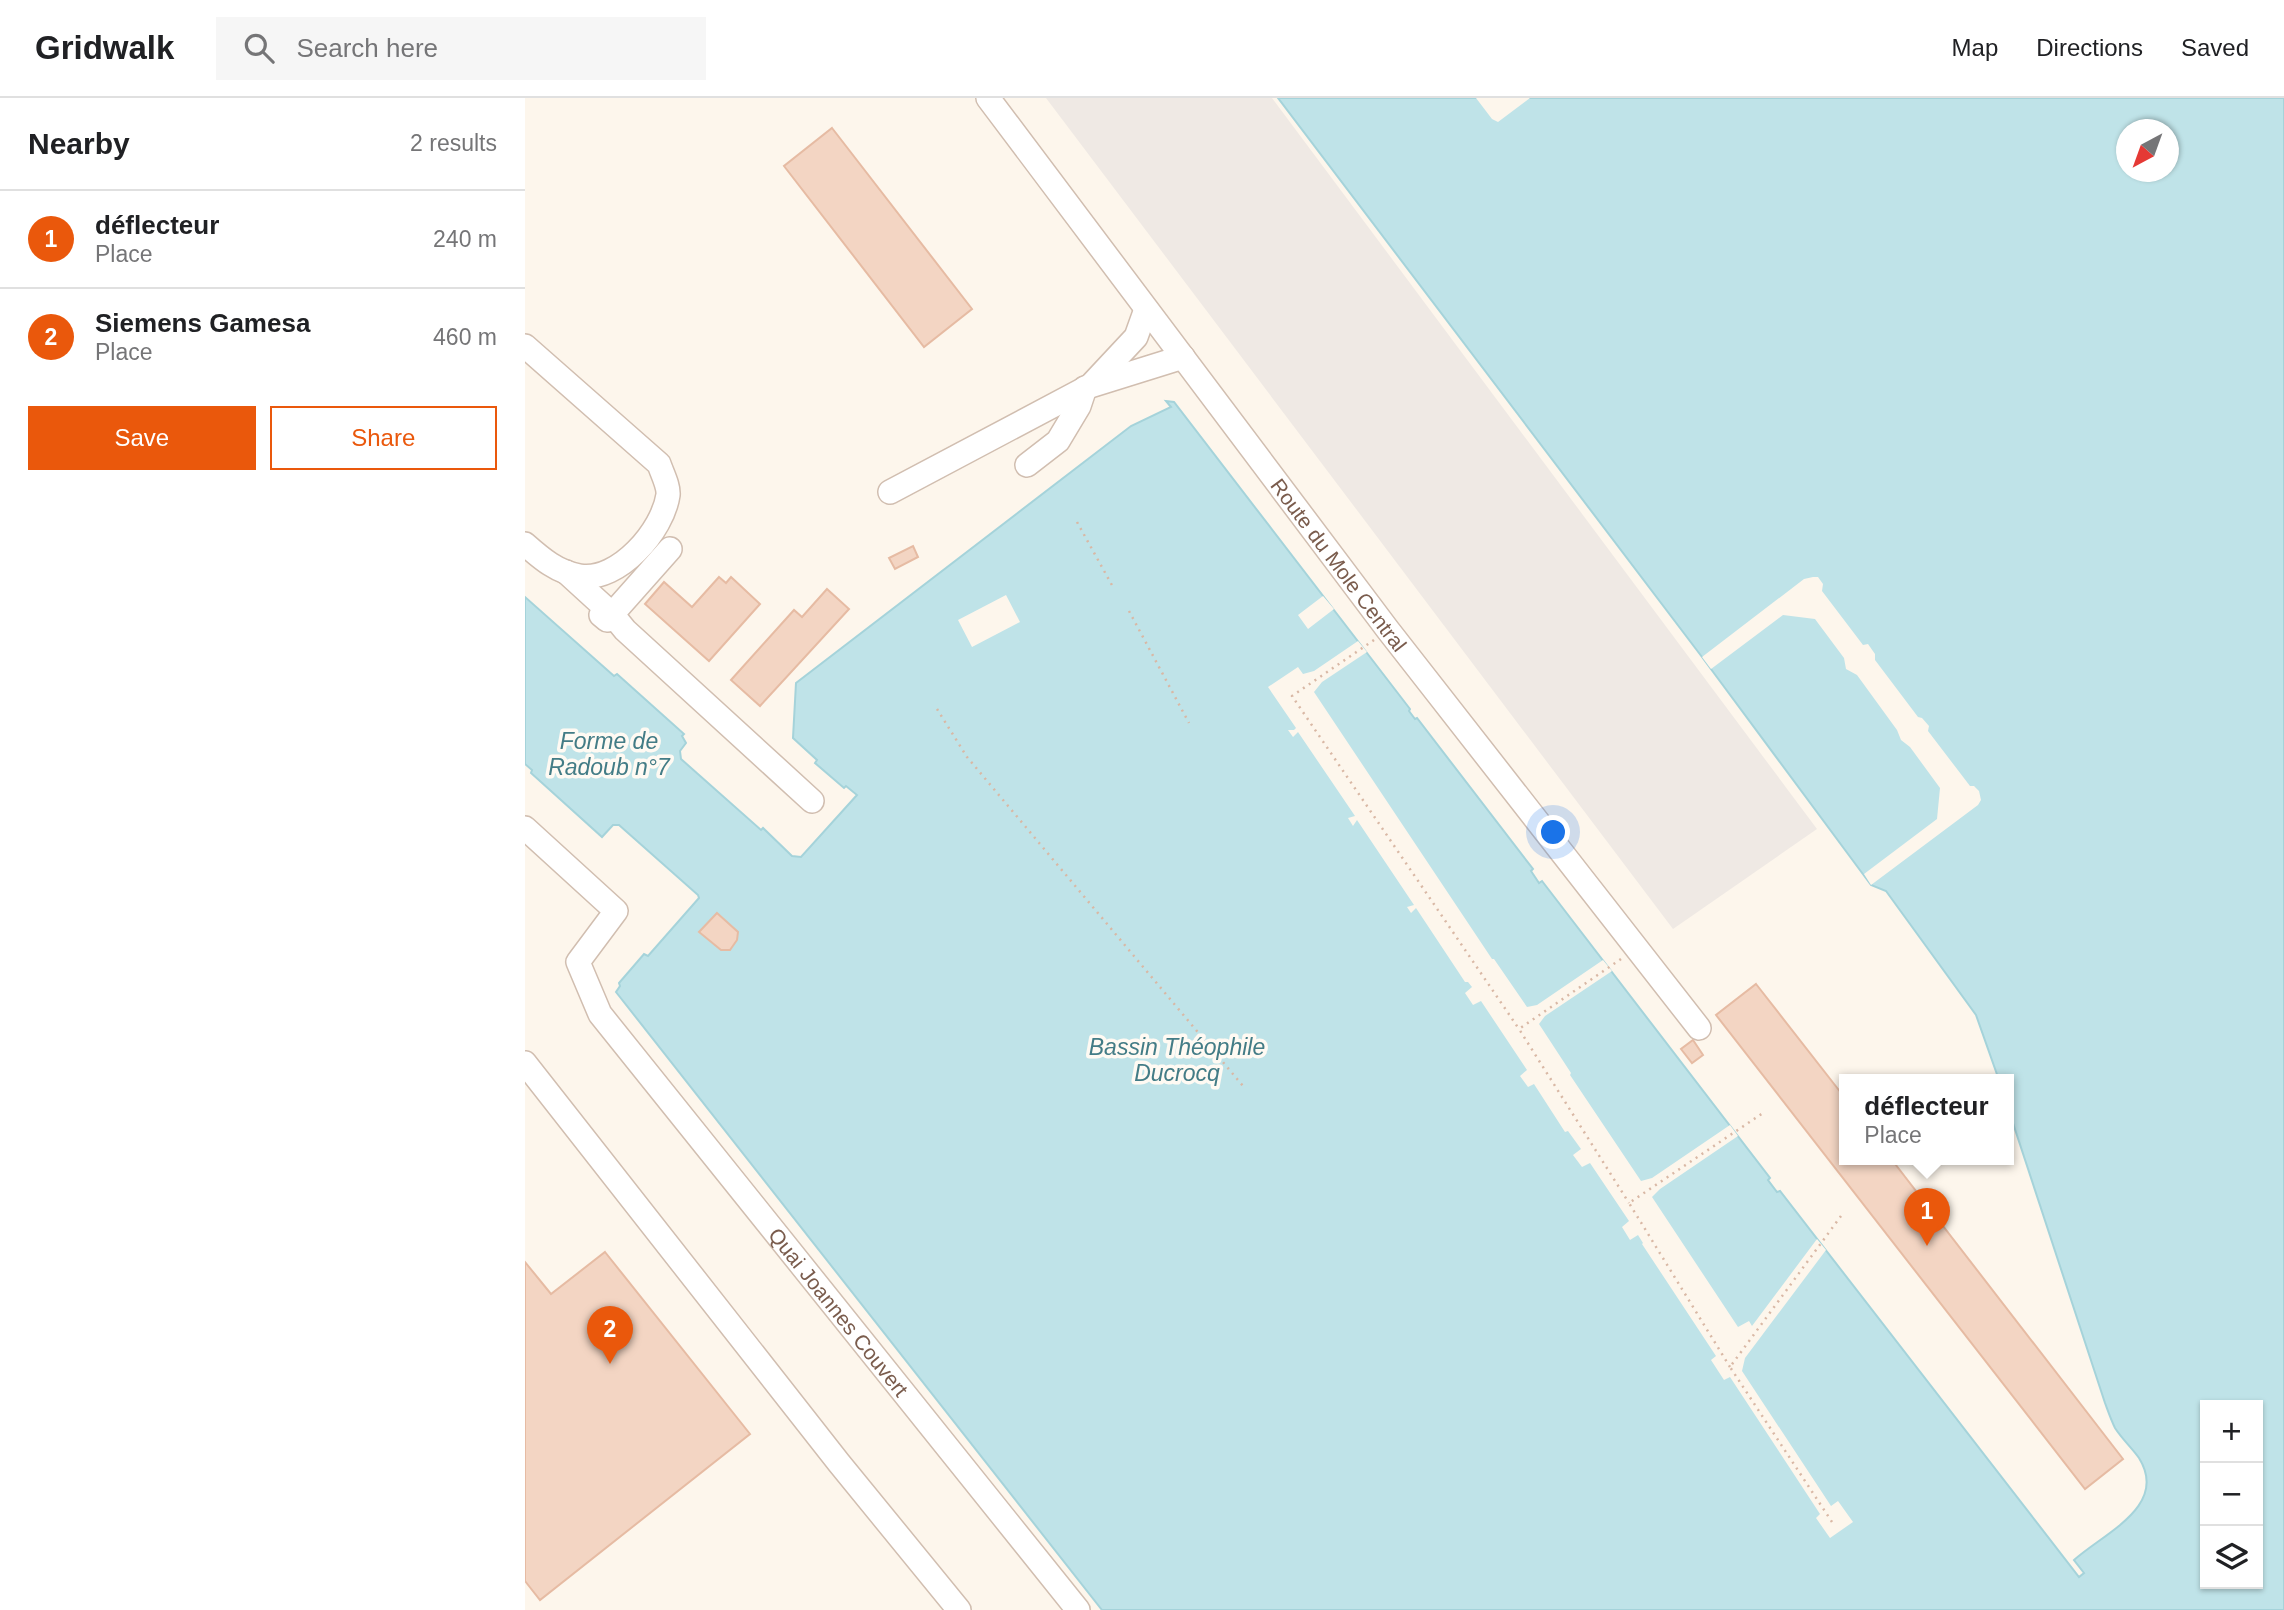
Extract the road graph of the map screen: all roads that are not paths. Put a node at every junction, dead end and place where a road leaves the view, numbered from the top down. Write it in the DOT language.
graph roads {
  1 [pos="988,98"];
  2 [pos="1146,309"];
  3 [pos="525,346"];
  4 [pos="1183,357"];
  5 [pos="1088,387"];
  6 [pos="1056,404"];
  7 [pos="890,492"];
  8 [pos="525,535"];
  9 [pos="525,544"];
  10 [pos="667,545"];
  11 [pos="560,570"];
  12 [pos="612,618"];
  13 [pos="811,801"];
  14 [pos="525,828"];
  15 [pos="1699,1028"];
  16 [pos="525,1063"];
  17 [pos="959,1610"];
  18 [pos="1078,1610"];
  1 -- 2 [label="lane, Route du Mole Central"];
  2 -- 4 [label="lane, Route du Mole Central"];
  2 -- 5 [label="lane"];
  3 -- 11 [label="lane"];
  4 -- 5 [label="lane"];
  4 -- 15 [label="lane, Route du Mole Central"];
  5 -- 6 [label="lane"];
  5 -- 6 [label="lane"];
  6 -- 7 [label="lane"];
  8 -- 11 [label="lane"];
  9 -- 11 [label="lane"];
  10 -- 12 [label="lane"];
  11 -- 12 [label="lane"];
  12 -- 13 [label="lane"];
  14 -- 18 [label="lane, Quai Joannes Couvert"];
  16 -- 17 [label="lane"];
}
